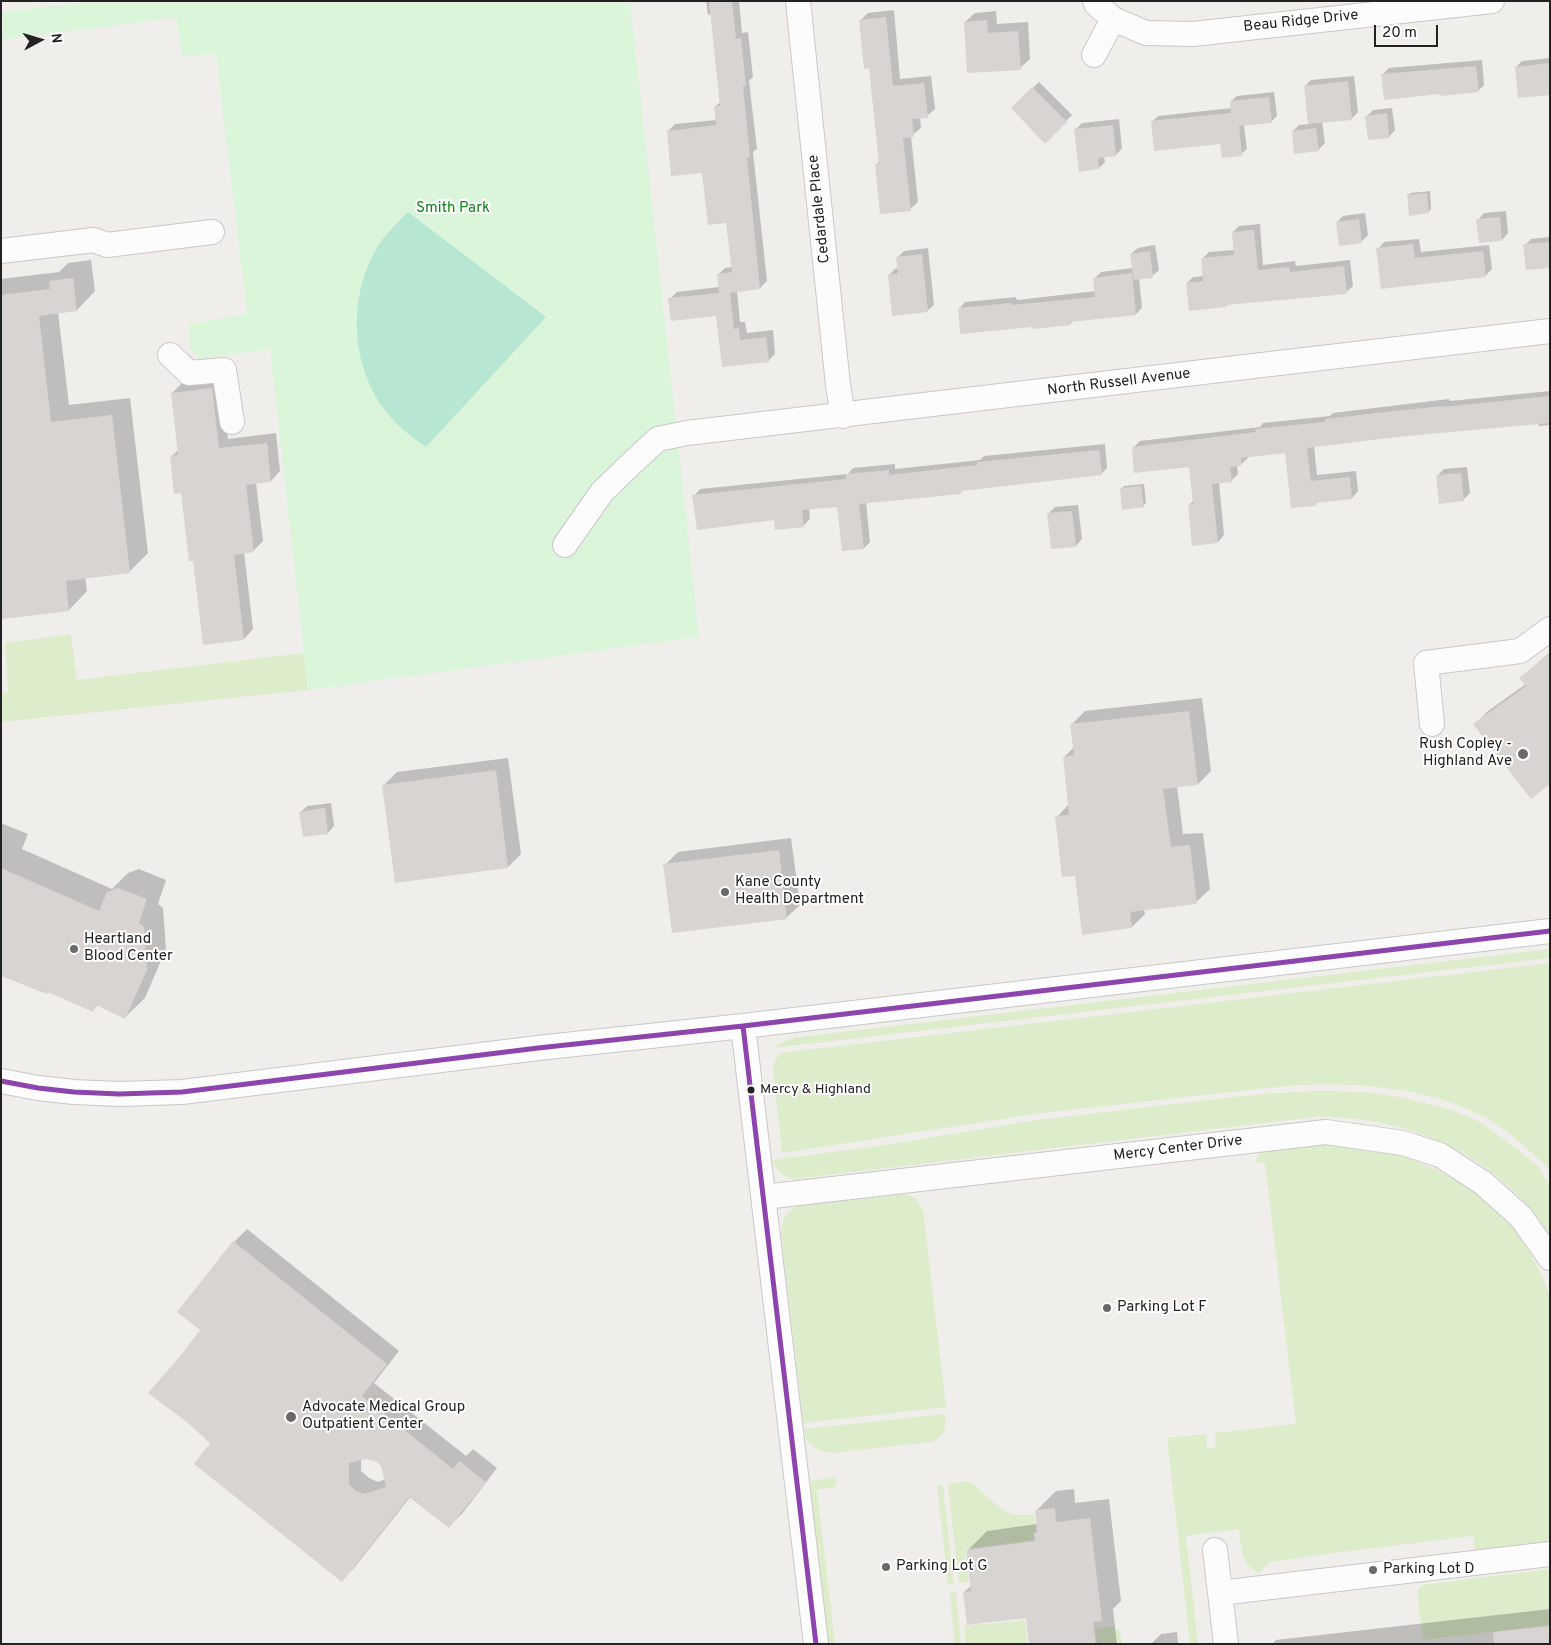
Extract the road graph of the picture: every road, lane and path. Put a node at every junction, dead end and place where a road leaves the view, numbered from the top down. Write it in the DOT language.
graph roads {
  1 [pos="798,1"];
  2 [pos="1095,1"];
  3 [pos="1492,1"];
  4 [pos="1113,19"];
  5 [pos="1094,55"];
  6 [pos="212,232"];
  7 [pos="1,251"];
  8 [pos="1550,331"];
  9 [pos="170,355"];
  10 [pos="843,416"];
  11 [pos="232,422"];
  12 [pos="565,545"];
  13 [pos="1550,629"];
  14 [pos="1432,724"];
  15 [pos="1550,931"];
  16 [pos="743,1026"];
  17 [pos="1,1081"];
  18 [pos="764,1197"];
  19 [pos="1550,1258"];
  20 [pos="1215,1550"];
  21 [pos="1550,1554"];
  22 [pos="1220,1593"];
  23 [pos="816,1644"];
  24 [pos="1226,1644"];
  1 -- 10 [label="street, Cedardale Place"];
  2 -- 4 [label="street, Beau Ridge Drive"];
  3 -- 4 [label="street, Beau Ridge Drive"];
  4 -- 5 [label="street"];
  6 -- 7 [label="street"];
  8 -- 10 [label="street, North Russell Avenue"];
  9 -- 11 [label="street"];
  10 -- 12 [label="street, North Russell Avenue"];
  13 -- 14 [label="street"];
  15 -- 16 [label="street"];
  16 -- 17 [label="street"];
  16 -- 18 [label="street"];
  18 -- 19 [label="street, Mercy Center Drive"];
  18 -- 23 [label="street"];
  20 -- 22 [label="street"];
  21 -- 22 [label="street"];
  22 -- 24 [label="street"];
}
